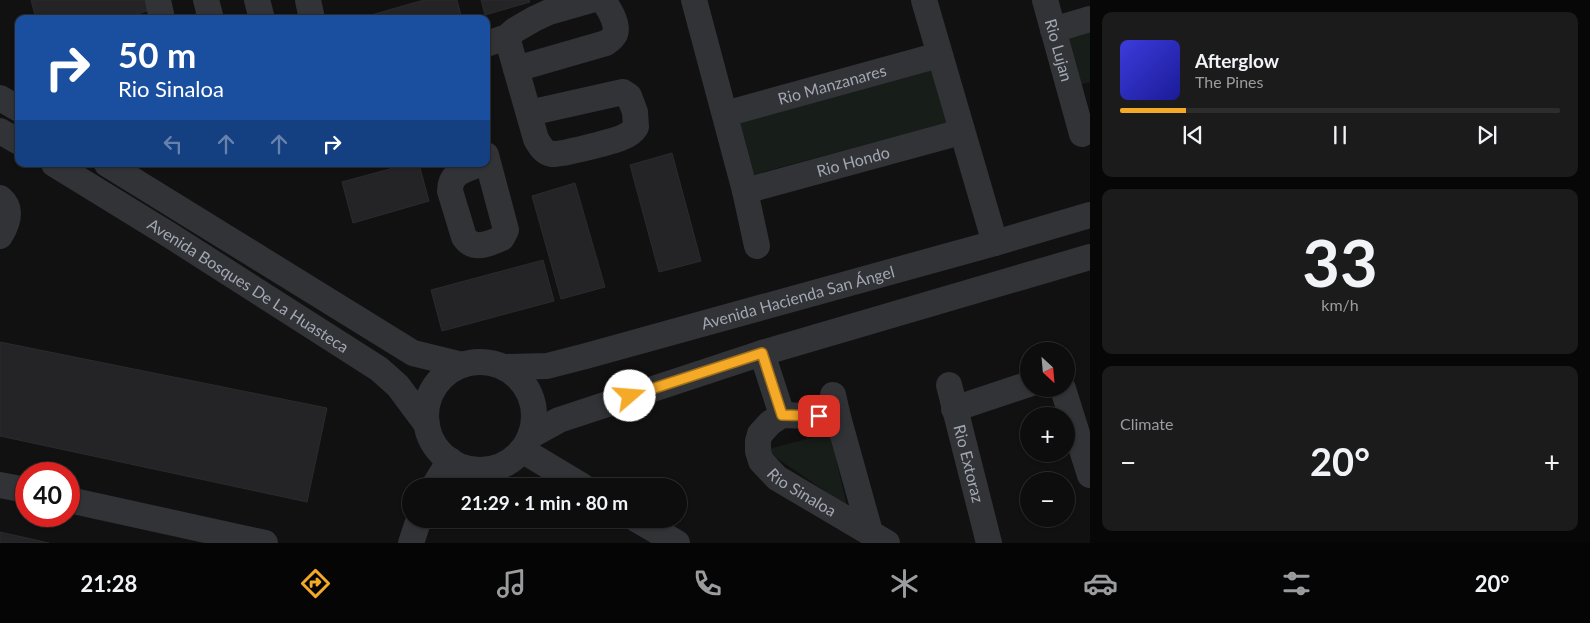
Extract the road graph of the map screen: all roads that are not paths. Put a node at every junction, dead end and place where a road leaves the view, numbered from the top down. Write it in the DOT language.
graph roads {
  1 [pos="158,0"];
  2 [pos="206,0"];
  3 [pos="257,0"];
  4 [pos="308,0"];
  5 [pos="591,0"];
  6 [pos="601,0"];
  7 [pos="924,0"];
  8 [pos="1045,0"];
  9 [pos="699,1"];
  10 [pos="161,15"];
  11 [pos="210,15"];
  12 [pos="261,15"];
  13 [pos="311,15"];
  14 [pos="1090,19"];
  15 [pos="1053,30"];
  16 [pos="497,41"];
  17 [pos="939,55"];
  18 [pos="516,69"];
  19 [pos="0,98"];
  20 [pos="1082,99"];
  21 [pos="15,107"];
  22 [pos="529,113"];
  23 [pos="725,114"];
  24 [pos="0,131"];
  25 [pos="961,132"];
  26 [pos="1082,134"];
  27 [pos="15,140"];
  28 [pos="59,167"];
  29 [pos="112,167"];
  30 [pos="745,191"];
  31 [pos="0,198"];
  32 [pos="1090,215"];
  33 [pos="0,236"];
  34 [pos="995,244"];
  35 [pos="757,246"];
  36 [pos="1090,257"];
  37 [pos="762,353"];
  38 [pos="462,365"];
  39 [pos="505,367"];
  40 [pos="1020,386"];
  41 [pos="1066,398"];
  42 [pos="782,415"];
  43 [pos="427,425"];
  44 [pos="526,443"];
  45 [pos="450,460"];
  46 [pos="1090,475"];
  47 [pos="439,478"];
  48 [pos="572,478"];
  49 [pos="0,484"];
  50 [pos="15,487"];
  51 [pos="80,502"];
  52 [pos="416,528"];
  53 [pos="651,528"];
  54 [pos="879,537"];
  55 [pos="265,543"];
  56 [pos="411,543"];
  57 [pos="677,543"];
  58 [pos="989,543"];
  1 -- 10 [label="street"];
  2 -- 11 [label="street"];
  3 -- 12 [label="street"];
  4 -- 13 [label="street"];
  5 -- 16 [label="street"];
  6 -- 18 [label="street"];
  7 -- 17 [label="street"];
  8 -- 15 [label="street, Rio Lujan"];
  9 -- 23 [label="street"];
  14 -- 15 [label="street"];
  15 -- 20 [label="street, Rio Lujan"];
  16 -- 18 [label="street"];
  17 -- 23 [label="street, Rio Manzanares"];
  17 -- 25 [label="street"];
  18 -- 22 [label="street"];
  19 -- 21 [label="street"];
  20 -- 26 [label="street, Rio Lujan"];
  23 -- 30 [label="street"];
  24 -- 27 [label="street"];
  25 -- 30 [label="street, Rio Hondo"];
  25 -- 34 [label="street"];
  28 -- 43 [label="street, Avenida Bosques De La Huasteca"];
  29 -- 38 [label="street, Avenida Bosques De La Huasteca"];
  30 -- 35 [label="street"];
  31 -- 33 [label="street"];
  32 -- 34 [label="street, Avenida Hacienda San Ángel"];
  34 -- 39 [label="street, Avenida Hacienda San Ángel"];
  36 -- 37 [label="street"];
  37 -- 42 [label="street"];
  37 -- 44 [label="street"];
  38 -- 39 [label="street"];
  38 -- 43 [label="street"];
  39 -- 44 [label="street"];
  40 -- 58 [label="street, Rio Extoraz"];
  41 -- 46 [label="street"];
  42 -- 54 [label="street, Rio Sinaloa"];
  42 -- 54 [label="street, Rio Sinaloa"];
  43 -- 45 [label="street"];
  44 -- 45 [label="street"];
  44 -- 48 [label="street"];
  45 -- 47 [label="street"];
  49 -- 50 [label="street"];
  51 -- 55 [label="street"];
  52 -- 56 [label="street"];
  53 -- 57 [label="street"];
}
